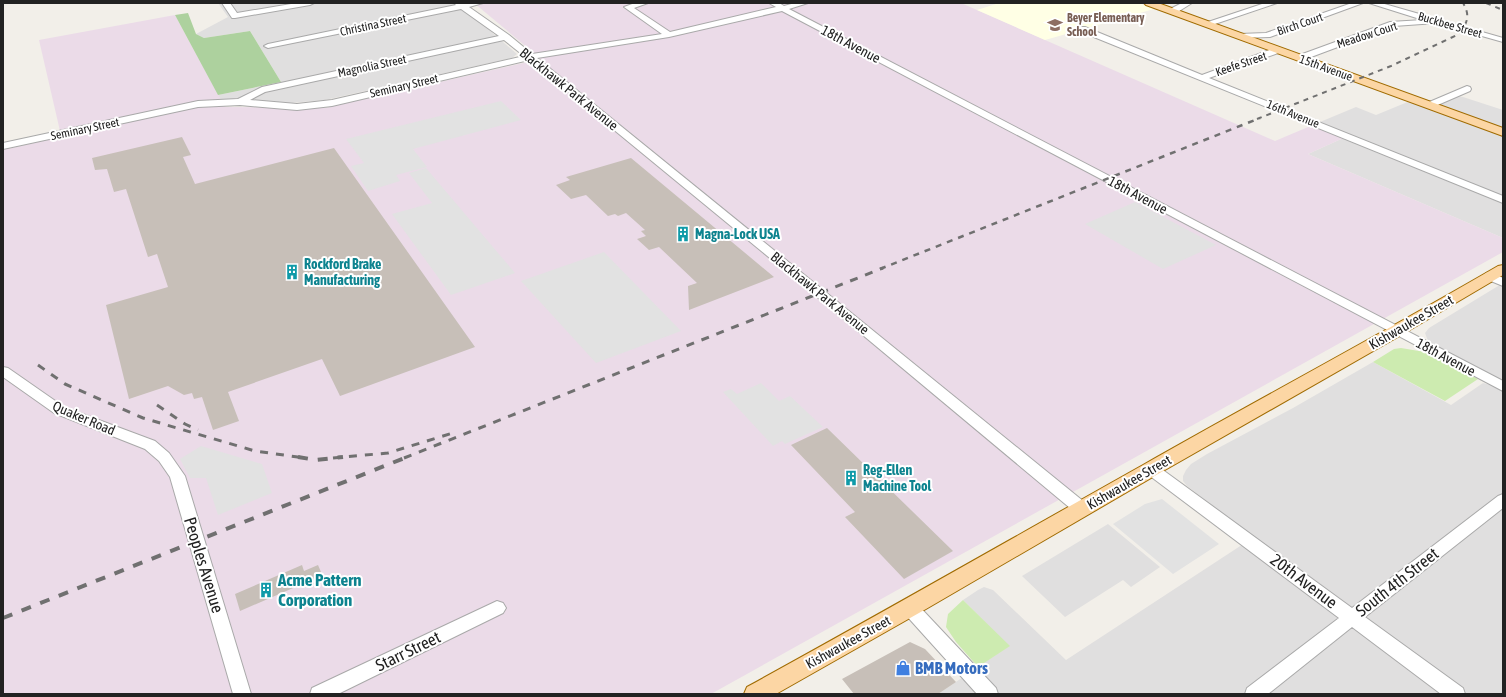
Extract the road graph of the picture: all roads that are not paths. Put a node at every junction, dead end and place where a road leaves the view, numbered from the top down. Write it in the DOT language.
graph roads {
  1 [pos="226,3"];
  2 [pos="310,3"];
  3 [pos="479,3"];
  4 [pos="644,3"];
  5 [pos="773,3"];
  6 [pos="804,3"];
  7 [pos="1149,3"];
  8 [pos="1188,3"];
  9 [pos="1273,3"];
  10 [pos="1359,3"];
  11 [pos="1373,3"];
  12 [pos="460,5"];
  13 [pos="782,8"];
  14 [pos="1173,12"];
  15 [pos="1437,21"];
  16 [pos="1206,24"];
  17 [pos="1082,29"];
  18 [pos="669,35"];
  19 [pos="1239,36"];
  20 [pos="506,37"];
  21 [pos="1503,40"];
  22 [pos="268,46"];
  23 [pos="1278,50"];
  24 [pos="530,57"];
  25 [pos="1300,58"];
  26 [pos="1203,77"];
  27 [pos="1467,89"];
  28 [pos="240,102"];
  29 [pos="1430,105"];
  30 [pos="1503,132"];
  31 [pos="3,146"];
  32 [pos="1503,200"];
  33 [pos="1503,269"];
  34 [pos="1496,280"];
  35 [pos="1398,331"];
  36 [pos="3,371"];
  37 [pos="1503,387"];
  38 [pos="150,445"];
  39 [pos="1151,469"];
  40 [pos="1503,500"];
  41 [pos="1082,509"];
  42 [pos="497,608"];
  43 [pos="910,608"];
  44 [pos="1351,617"];
  45 [pos="242,694"];
  46 [pos="319,694"];
  47 [pos="755,694"];
  48 [pos="989,694"];
  49 [pos="1254,694"];
  50 [pos="1456,694"];
  1 -- 2 [label="street"];
  3 -- 12 [label="street, Christina Street"];
  4 -- 18 [label="street"];
  5 -- 13 [label="street, 18th Avenue"];
  6 -- 13 [label="street, Seminary Street"];
  7 -- 14 [label="main road, 15th Avenue"];
  8 -- 14 [label="street"];
  9 -- 16 [label="street"];
  10 -- 19 [label="street, Birch Court"];
  11 -- 15 [label="street, Buckbee Street"];
  12 -- 20 [label="street, Blackhawk Park Avenue"];
  12 -- 22 [label="street, Christina Street"];
  13 -- 18 [label="street, Seminary Street"];
  13 -- 35 [label="street, 18th Avenue"];
  14 -- 16 [label="main road, 15th Avenue"];
  15 -- 21 [label="street, Buckbee Street"];
  15 -- 25 [label="street, Meadow Court"];
  16 -- 19 [label="main road, 15th Avenue"];
  17 -- 26 [label="street, 16th Avenue"];
  18 -- 24 [label="street, Seminary Street"];
  19 -- 23 [label="main road, 15th Avenue"];
  20 -- 24 [label="street, Blackhawk Park Avenue"];
  20 -- 28 [label="street, Magnolia Street"];
  23 -- 25 [label="main road, 15th Avenue"];
  23 -- 26 [label="street, Keefe Street"];
  24 -- 28 [label="street, Seminary Street"];
  24 -- 41 [label="street, Blackhawk Park Avenue"];
  25 -- 29 [label="main road, 15th Avenue"];
  26 -- 32 [label="street, 16th Avenue"];
  27 -- 29 [label="street"];
  28 -- 31 [label="street, Seminary Street"];
  29 -- 30 [label="main road, 15th Avenue"];
  33 -- 34 [label="main road, Kishwaukee Street"];
  34 -- 35 [label="main road, Kishwaukee Street"];
  35 -- 37 [label="street, 18th Avenue"];
  35 -- 39 [label="main road, Kishwaukee Street"];
  36 -- 38 [label="street, Quaker Road"];
  38 -- 45 [label="street, Peoples Avenue"];
  39 -- 41 [label="main road, Kishwaukee Street"];
  39 -- 44 [label="street, 20th Avenue"];
  40 -- 44 [label="street, South 4th Street"];
  41 -- 43 [label="main road, Kishwaukee Street"];
  42 -- 46 [label="street, Starr Street"];
  43 -- 47 [label="main road, Kishwaukee Street"];
  43 -- 48 [label="street"];
  44 -- 49 [label="street, South 4th Street"];
  44 -- 50 [label="street, 20th Avenue"];
}
